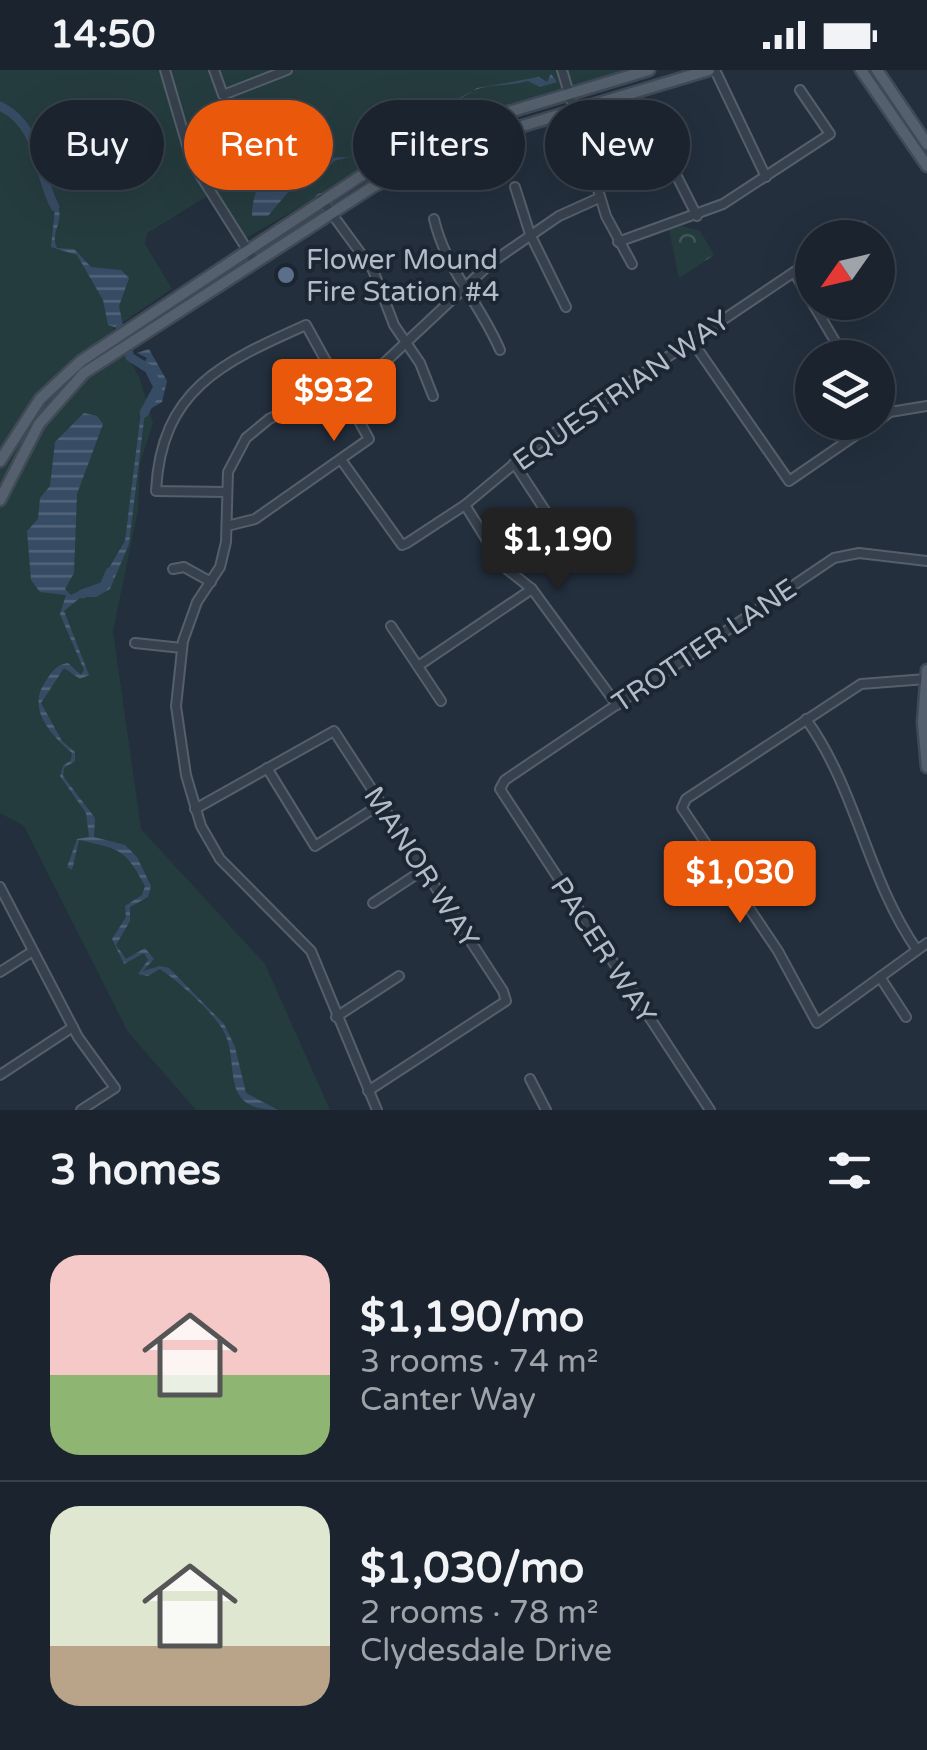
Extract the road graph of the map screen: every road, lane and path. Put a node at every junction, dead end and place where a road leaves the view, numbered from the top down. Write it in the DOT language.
graph roads {
  1 [pos="165,70"];
  2 [pos="214,70"];
  3 [pos="287,70"];
  4 [pos="562,70"];
  5 [pos="649,70"];
  6 [pos="712,70"];
  7 [pos="861,70"];
  8 [pos="877,70"];
  9 [pos="800,90"];
  10 [pos="569,94"];
  11 [pos="571,100"];
  12 [pos="608,100"];
  13 [pos="545,119"];
  14 [pos="927,144"];
  15 [pos="927,166"];
  16 [pos="766,178"];
  17 [pos="517,190"];
  18 [pos="598,190"];
  19 [pos="685,190"];
  20 [pos="600,198"];
  21 [pos="321,199"];
  22 [pos="330,213"];
  23 [pos="698,216"];
  24 [pos="434,219"];
  25 [pos="281,225"];
  26 [pos="530,234"];
  27 [pos="291,239"];
  28 [pos="618,242"];
  29 [pos="245,248"];
  30 [pos="254,262"];
  31 [pos="632,264"];
  32 [pos="794,272"];
  33 [pos="464,287"];
  34 [pos="566,306"];
  35 [pos="134,330"];
  36 [pos="834,340"];
  37 [pos="692,341"];
  38 [pos="407,345"];
  39 [pos="107,348"];
  40 [pos="221,350"];
  41 [pos="500,350"];
  42 [pos="227,362"];
  43 [pos="340,386"];
  44 [pos="433,396"];
  45 [pos="925,409"];
  46 [pos="895,412"];
  47 [pos="847,440"];
  48 [pos="0,461"];
  49 [pos="342,461"];
  50 [pos="514,464"];
  51 [pos="226,492"];
  52 [pos="2,493"];
  53 [pos="465,504"];
  54 [pos="548,515"];
  55 [pos="227,526"];
  56 [pos="927,561"];
  57 [pos="173,569"];
  58 [pos="211,582"];
  59 [pos="532,589"];
  60 [pos="391,626"];
  61 [pos="134,643"];
  62 [pos="182,648"];
  63 [pos="418,666"];
  64 [pos="927,670"];
  65 [pos="926,679"];
  66 [pos="441,701"];
  67 [pos="617,705"];
  68 [pos="806,719"];
  69 [pos="927,767"];
  70 [pos="267,768"];
  71 [pos="500,789"];
  72 [pos="381,804"];
  73 [pos="195,809"];
  74 [pos="424,870"];
  75 [pos="0,886"];
  76 [pos="372,902"];
  77 [pos="927,943"];
  78 [pos="918,950"];
  79 [pos="33,951"];
  80 [pos="0,972"];
  81 [pos="399,976"];
  82 [pos="880,977"];
  83 [pos="336,1017"];
  84 [pos="906,1017"];
  85 [pos="73,1028"];
  86 [pos="0,1075"];
  87 [pos="530,1079"];
  88 [pos="368,1090"];
  89 [pos="80,1110"];
  90 [pos="377,1110"];
  91 [pos="546,1110"];
  92 [pos="710,1110"];
  1 -- 29 [label="street"];
  2 -- 3 [label="street"];
  4 -- 10 [label="street"];
  5 -- 10 [label="main road"];
  6 -- 12 [label="main road"];
  6 -- 16 [label="street"];
  7 -- 15 [label="main road"];
  8 -- 14 [label="main road"];
  9 -- 16 [label="street"];
  10 -- 11 [label="street"];
  10 -- 21 [label="main road"];
  13 -- 22 [label="main road"];
  16 -- 23 [label="street"];
  17 -- 26 [label="street"];
  18 -- 20 [label="street"];
  19 -- 23 [label="street"];
  20 -- 26 [label="street"];
  20 -- 28 [label="street"];
  21 -- 22 [label="street"];
  21 -- 25 [label="main road"];
  22 -- 27 [label="main road"];
  22 -- 38 [label="street"];
  23 -- 28 [label="street"];
  24 -- 33 [label="street"];
  25 -- 27 [label="main road"];
  25 -- 29 [label="main road"];
  26 -- 33 [label="street"];
  26 -- 34 [label="street"];
  27 -- 30 [label="main road"];
  28 -- 31 [label="street"];
  29 -- 30 [label="street"];
  29 -- 35 [label="main road"];
  30 -- 35 [label="main road"];
  32 -- 36 [label="street"];
  32 -- 37 [label="street, EQUESTRIAN WAY"];
  33 -- 38 [label="street"];
  33 -- 41 [label="street"];
  35 -- 39 [label="main road"];
  37 -- 47 [label="street"];
  37 -- 50 [label="street, EQUESTRIAN WAY"];
  38 -- 43 [label="street"];
  38 -- 44 [label="street"];
  39 -- 48 [label="main road"];
  39 -- 52 [label="main road"];
  40 -- 42 [label="street"];
  42 -- 43 [label="street"];
  42 -- 51 [label="street"];
  43 -- 49 [label="street"];
  43 -- 51 [label="street"];
  45 -- 46 [label="street"];
  49 -- 53 [label="street, EQUESTRIAN WAY"];
  49 -- 55 [label="street"];
  50 -- 53 [label="street, EQUESTRIAN WAY"];
  50 -- 54 [label="street"];
  51 -- 55 [label="street"];
  53 -- 59 [label="street"];
  54 -- 54 [label="street"];
  55 -- 58 [label="street"];
  56 -- 67 [label="street, TROTTER LANE"];
  57 -- 58 [label="street"];
  58 -- 62 [label="street"];
  59 -- 63 [label="street"];
  59 -- 67 [label="street"];
  60 -- 63 [label="street"];
  61 -- 62 [label="street"];
  62 -- 73 [label="street"];
  63 -- 66 [label="street"];
  64 -- 65 [label="main road"];
  65 -- 68 [label="street"];
  65 -- 69 [label="main road"];
  67 -- 71 [label="street, TROTTER LANE"];
  68 -- 78 [label="street"];
  68 -- 82 [label="street"];
  70 -- 72 [label="street, MANOR WAY"];
  70 -- 72 [label="street"];
  70 -- 73 [label="street"];
  71 -- 92 [label="street, PACER WAY"];
  72 -- 74 [label="street, MANOR WAY"];
  73 -- 83 [label="street"];
  74 -- 76 [label="street"];
  74 -- 88 [label="street, MANOR WAY"];
  75 -- 79 [label="street"];
  77 -- 78 [label="street"];
  78 -- 82 [label="street"];
  79 -- 80 [label="street"];
  79 -- 85 [label="street"];
  81 -- 83 [label="street"];
  82 -- 84 [label="street"];
  83 -- 88 [label="street"];
  85 -- 86 [label="street"];
  85 -- 89 [label="street"];
  87 -- 91 [label="street"];
  88 -- 90 [label="street"];
}
